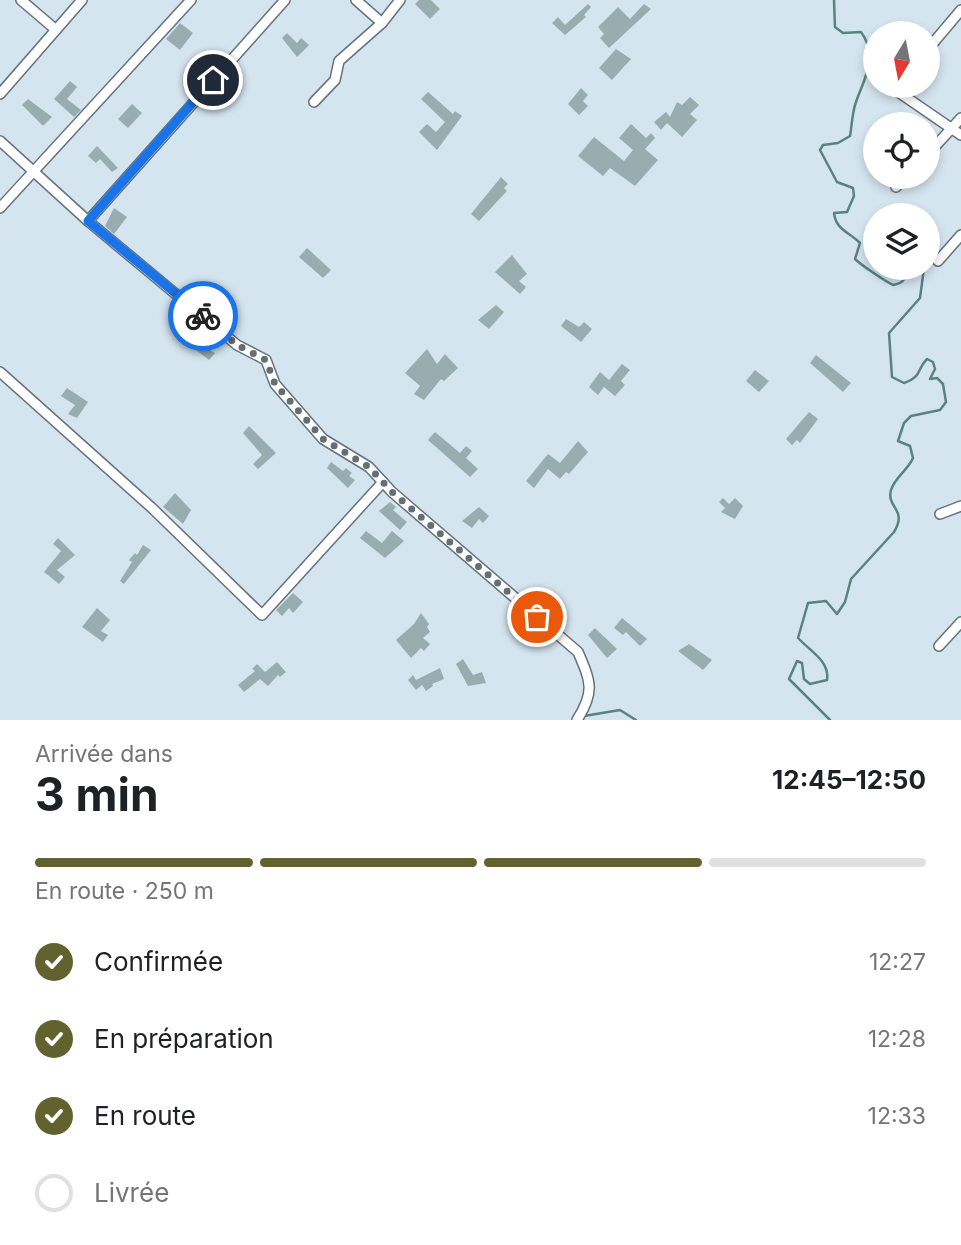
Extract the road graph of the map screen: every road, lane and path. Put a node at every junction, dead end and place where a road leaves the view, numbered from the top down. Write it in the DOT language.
graph roads {
  1 [pos="22,0"];
  2 [pos="82,0"];
  3 [pos="191,0"];
  4 [pos="285,0"];
  5 [pos="356,0"];
  6 [pos="400,0"];
  7 [pos="961,10"];
  8 [pos="382,23"];
  9 [pos="55,30"];
  10 [pos="940,35"];
  11 [pos="0,94"];
  12 [pos="907,98"];
  13 [pos="314,102"];
  14 [pos="961,118"];
  15 [pos="951,129"];
  16 [pos="961,135"];
  17 [pos="0,141"];
  18 [pos="940,141"];
  19 [pos="35,171"];
  20 [pos="0,208"];
  21 [pos="88,221"];
  22 [pos="961,235"];
  23 [pos="940,259"];
  24 [pos="0,372"];
  25 [pos="383,482"];
  26 [pos="961,506"];
  27 [pos="940,514"];
  28 [pos="961,622"];
  29 [pos="939,646"];
  30 [pos="577,720"];
  1 -- 9 [label="street"];
  2 -- 9 [label="street"];
  3 -- 19 [label="street"];
  4 -- 21 [label="street"];
  5 -- 8 [label="street"];
  6 -- 8 [label="street"];
  7 -- 10 [label="street"];
  8 -- 13 [label="street"];
  9 -- 11 [label="street"];
  12 -- 15 [label="street"];
  14 -- 15 [label="street"];
  15 -- 16 [label="street"];
  15 -- 18 [label="street"];
  17 -- 19 [label="street"];
  19 -- 20 [label="street"];
  19 -- 21 [label="street"];
  21 -- 25 [label="street"];
  22 -- 23 [label="street"];
  24 -- 25 [label="street"];
  25 -- 30 [label="street"];
  26 -- 27 [label="street"];
  28 -- 29 [label="street"];
}
